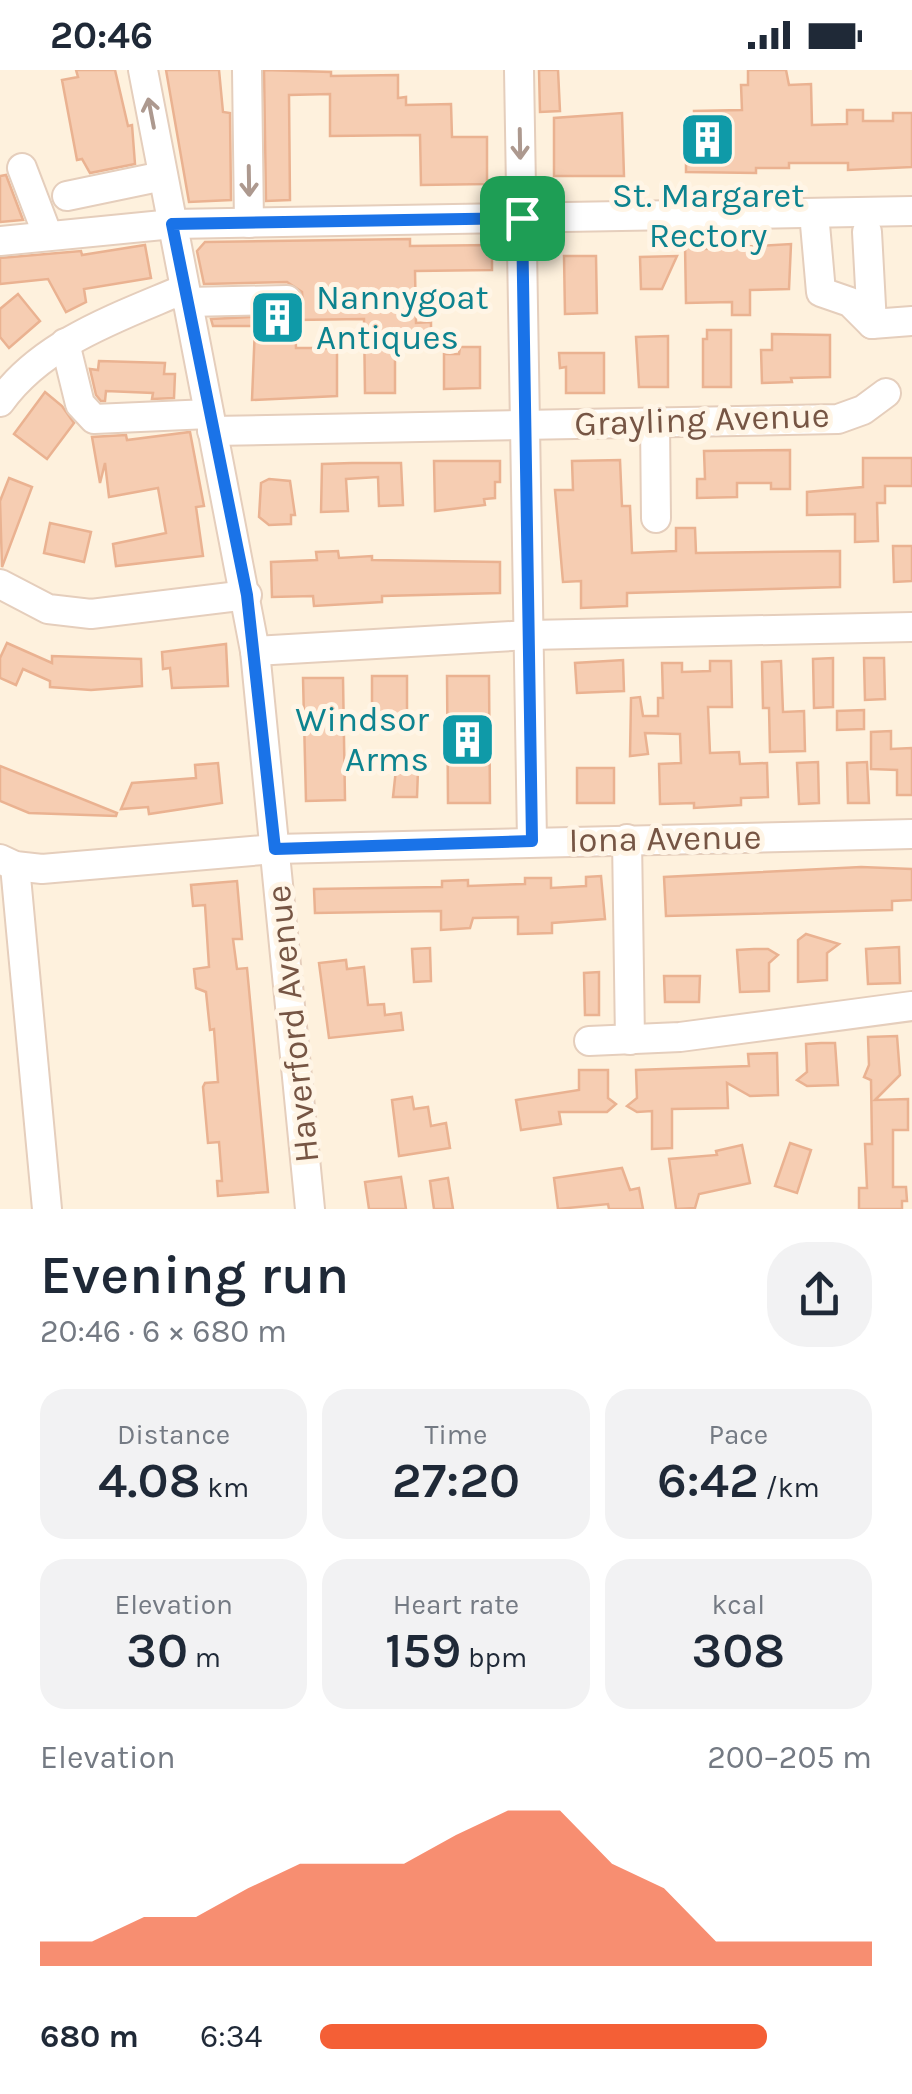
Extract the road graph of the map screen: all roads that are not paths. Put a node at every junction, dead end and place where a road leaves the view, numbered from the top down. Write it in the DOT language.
graph roads {
  1 [pos="143,70"];
  2 [pos="247,70"];
  3 [pos="519,70"];
  4 [pos="22,168"];
  5 [pos="163,176"];
  6 [pos="66,196"];
  7 [pos="912,211"];
  8 [pos="814,213"];
  9 [pos="522,218"];
  10 [pos="249,223"];
  11 [pos="172,224"];
  12 [pos="866,232"];
  13 [pos="48,236"];
  14 [pos="0,241"];
  15 [pos="185,295"];
  16 [pos="287,300"];
  17 [pos="912,321"];
  18 [pos="872,324"];
  19 [pos="65,342"];
  20 [pos="886,394"];
  21 [pos="0,402"];
  22 [pos="210,422"];
  23 [pos="655,422"];
  24 [pos="527,424"];
  25 [pos="656,518"];
  26 [pos="0,584"];
  27 [pos="247,595"];
  28 [pos="912,627"];
  29 [pos="528,635"];
  30 [pos="256,651"];
  31 [pos="912,834"];
  32 [pos="627,838"];
  33 [pos="532,841"];
  34 [pos="275,849"];
  35 [pos="7,863"];
  36 [pos="912,1006"];
  37 [pos="630,1040"];
  38 [pos="588,1041"];
  39 [pos="47,1209"];
  40 [pos="310,1209"];
  5 -- 1 [label="street, Haverford Avenue, one-way"];
  2 -- 10 [label="street, one-way"];
  3 -- 9 [label="street, one-way"];
  4 -- 13 [label="street"];
  5 -- 6 [label="street"];
  5 -- 11 [label="street, Haverford Avenue"];
  7 -- 8 [label="street"];
  8 -- 9 [label="street"];
  8 -- 18 [label="street"];
  9 -- 10 [label="street"];
  9 -- 24 [label="street"];
  10 -- 11 [label="street"];
  11 -- 13 [label="street"];
  11 -- 15 [label="street, Haverford Avenue"];
  12 -- 18 [label="street"];
  13 -- 14 [label="street"];
  15 -- 16 [label="street"];
  15 -- 19 [label="street"];
  15 -- 22 [label="street, Haverford Avenue"];
  17 -- 18 [label="street"];
  19 -- 21 [label="street"];
  19 -- 22 [label="street, Grayling Avenue"];
  20 -- 23 [label="street, Grayling Avenue"];
  22 -- 24 [label="street, Grayling Avenue"];
  22 -- 27 [label="street, Haverford Avenue"];
  23 -- 24 [label="street, Grayling Avenue"];
  23 -- 25 [label="street"];
  24 -- 29 [label="street"];
  26 -- 27 [label="street"];
  27 -- 30 [label="street, Haverford Avenue"];
  28 -- 29 [label="street"];
  29 -- 30 [label="street"];
  29 -- 33 [label="street"];
  30 -- 34 [label="street, Haverford Avenue"];
  31 -- 32 [label="street, Iona Avenue"];
  32 -- 33 [label="street, Iona Avenue"];
  32 -- 37 [label="street"];
  33 -- 34 [label="street, Iona Avenue"];
  34 -- 35 [label="street, Iona Avenue"];
  34 -- 40 [label="street, Haverford Avenue"];
  35 -- 39 [label="street"];
  36 -- 37 [label="street"];
  37 -- 38 [label="street"];
}
